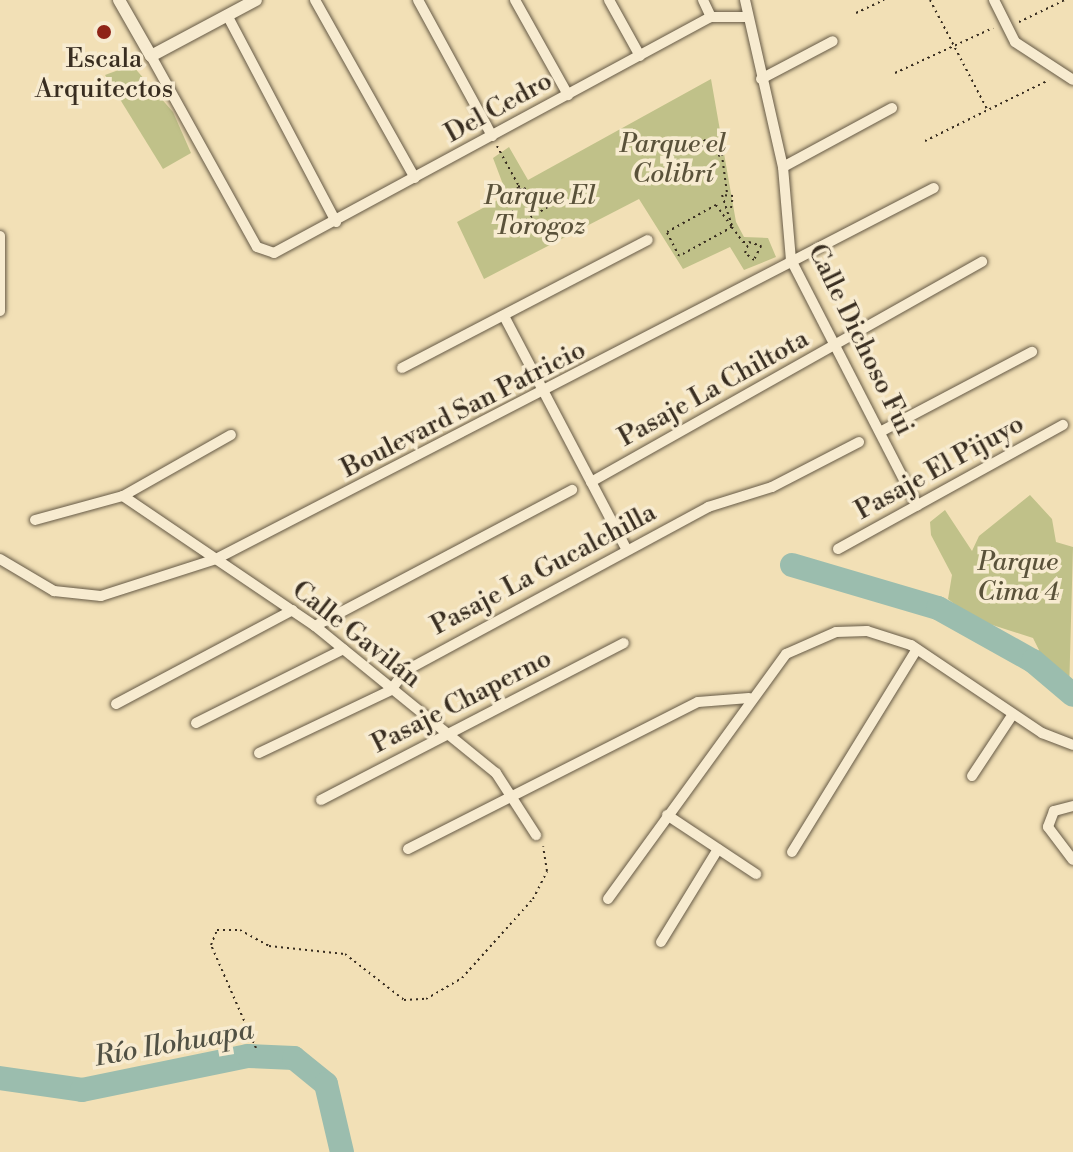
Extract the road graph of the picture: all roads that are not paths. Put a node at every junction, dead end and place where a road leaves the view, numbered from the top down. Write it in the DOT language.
graph roads {
  1 [pos="135,0"];
  2 [pos="256,0"];
  3 [pos="315,0"];
  4 [pos="418,0"];
  5 [pos="515,0"];
  6 [pos="609,0"];
  7 [pos="703,0"];
  8 [pos="745,0"];
  9 [pos="994,0"];
  10 [pos="121,4"];
  11 [pos="227,15"];
  12 [pos="711,17"];
  13 [pos="748,17"];
  14 [pos="833,41"];
  15 [pos="151,56"];
  16 [pos="640,56"];
  17 [pos="761,79"];
  18 [pos="1073,80"];
  19 [pos="568,95"];
  20 [pos="892,108"];
  21 [pos="492,136"];
  22 [pos="783,167"];
  23 [pos="415,178"];
  24 [pos="934,188"];
  25 [pos="336,222"];
  26 [pos="0,236"];
  27 [pos="648,240"];
  28 [pos="791,260"];
  29 [pos="982,262"];
  30 [pos="0,311"];
  31 [pos="504,316"];
  32 [pos="836,347"];
  33 [pos="1032,352"];
  34 [pos="402,368"];
  35 [pos="545,395"];
  36 [pos="1063,425"];
  37 [pos="880,432"];
  38 [pos="231,435"];
  39 [pos="859,442"];
  40 [pos="591,482"];
  41 [pos="572,490"];
  42 [pos="123,496"];
  43 [pos="917,505"];
  44 [pos="35,520"];
  45 [pos="838,549"];
  46 [pos="627,550"];
  47 [pos="0,559"];
  48 [pos="216,559"];
  49 [pos="293,610"];
  50 [pos="315,626"];
  51 [pos="624,643"];
  52 [pos="344,649"];
  53 [pos="917,649"];
  54 [pos="391,690"];
  55 [pos="749,698"];
  56 [pos="116,704"];
  57 [pos="1013,714"];
  58 [pos="196,723"];
  59 [pos="448,735"];
  60 [pos="1073,745"];
  61 [pos="259,753"];
  62 [pos="972,776"];
  63 [pos="515,795"];
  64 [pos="321,800"];
  65 [pos="1073,806"];
  66 [pos="667,815"];
  67 [pos="536,835"];
  68 [pos="408,849"];
  69 [pos="718,849"];
  70 [pos="792,852"];
  71 [pos="1073,860"];
  72 [pos="756,874"];
  73 [pos="608,899"];
  74 [pos="661,942"];
  1 -- 10 [label="street"];
  2 -- 11 [label="street"];
  3 -- 23 [label="street"];
  4 -- 21 [label="street"];
  5 -- 19 [label="street"];
  6 -- 16 [label="street"];
  7 -- 12 [label="street"];
  8 -- 13 [label="street, Calle Dichoso Fui"];
  9 -- 18 [label="street"];
  10 -- 15 [label="street"];
  11 -- 15 [label="street"];
  11 -- 25 [label="street"];
  12 -- 13 [label="street, Del Cedro"];
  12 -- 16 [label="street, Del Cedro"];
  13 -- 17 [label="street, Calle Dichoso Fui"];
  14 -- 17 [label="street"];
  15 -- 25 [label="street, Del Cedro"];
  16 -- 19 [label="street, Del Cedro"];
  17 -- 22 [label="street, Calle Dichoso Fui"];
  19 -- 21 [label="street, Del Cedro"];
  20 -- 22 [label="street"];
  21 -- 23 [label="street, Del Cedro"];
  22 -- 28 [label="street, Calle Dichoso Fui"];
  23 -- 25 [label="street, Del Cedro"];
  24 -- 28 [label="street, Boulevard San Patricio"];
  26 -- 30 [label="street"];
  27 -- 31 [label="street"];
  28 -- 32 [label="street, Calle Dichoso Fui"];
  28 -- 35 [label="street, Boulevard San Patricio"];
  29 -- 32 [label="street, Pasaje La Chiltota"];
  31 -- 34 [label="street"];
  31 -- 35 [label="street"];
  32 -- 37 [label="street, Calle Dichoso Fui"];
  32 -- 40 [label="street, Pasaje La Chiltota"];
  33 -- 37 [label="street"];
  35 -- 40 [label="street"];
  35 -- 48 [label="street, Boulevard San Patricio"];
  36 -- 43 [label="street, Pasaje El Pijuyo"];
  37 -- 43 [label="street, Calle Dichoso Fui"];
  38 -- 42 [label="street"];
  39 -- 46 [label="street, Pasaje La Gucalchilla"];
  40 -- 46 [label="street"];
  41 -- 50 [label="street"];
  42 -- 44 [label="street"];
  42 -- 48 [label="street, Calle Gavilán"];
  43 -- 45 [label="street, Pasaje El Pijuyo"];
  46 -- 54 [label="street, Pasaje La Gucalchilla"];
  47 -- 48 [label="street, Boulevard San Patricio"];
  48 -- 49 [label="street, Calle Gavilán"];
  49 -- 50 [label="street, Calle Gavilán"];
  49 -- 56 [label="street"];
  50 -- 52 [label="street, Calle Gavilán"];
  51 -- 59 [label="street, Pasaje Chaperno"];
  52 -- 54 [label="street, Calle Gavilán"];
  52 -- 58 [label="street"];
  53 -- 55 [label="street"];
  53 -- 57 [label="street"];
  53 -- 70 [label="street"];
  54 -- 59 [label="street, Calle Gavilán"];
  54 -- 61 [label="street, Pasaje La Gucalchilla"];
  55 -- 63 [label="street"];
  55 -- 66 [label="street"];
  57 -- 60 [label="street"];
  57 -- 62 [label="street"];
  59 -- 63 [label="street, Calle Gavilán"];
  59 -- 64 [label="street, Pasaje Chaperno"];
  63 -- 67 [label="street, Calle Gavilán"];
  63 -- 68 [label="street"];
  65 -- 71 [label="street"];
  66 -- 69 [label="street"];
  66 -- 73 [label="street"];
  69 -- 72 [label="street"];
  69 -- 74 [label="street"];
}
